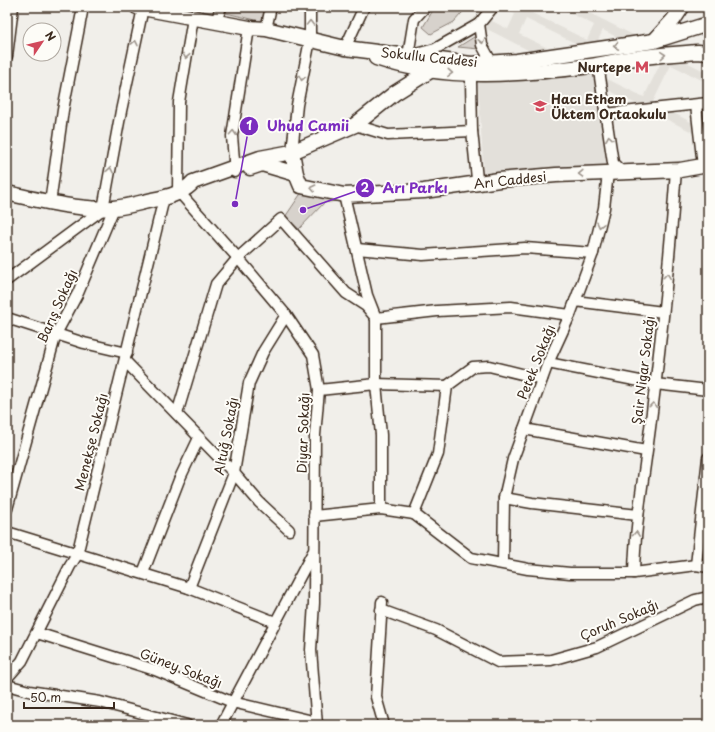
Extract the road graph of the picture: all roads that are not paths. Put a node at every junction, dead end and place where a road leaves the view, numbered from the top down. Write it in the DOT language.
graph roads {
  1 [pos="13,7"];
  2 [pos="83,7"];
  3 [pos="221,7"];
  4 [pos="271,7"];
  5 [pos="310,7"];
  6 [pos="364,7"];
  7 [pos="425,7"];
  8 [pos="493,7"];
  9 [pos="682,7"];
  10 [pos="140,8"];
  11 [pos="163,9"];
  12 [pos="193,18"];
  13 [pos="216,22"];
  14 [pos="479,24"];
  15 [pos="705,26"];
  16 [pos="249,28"];
  17 [pos="266,29"];
  18 [pos="310,40"];
  19 [pos="654,41"];
  20 [pos="345,48"];
  21 [pos="703,52"];
  22 [pos="7,56"];
  23 [pos="405,61"];
  24 [pos="490,63"];
  25 [pos="598,64"];
  26 [pos="430,70"];
  27 [pos="500,74"];
  28 [pos="471,81"];
  29 [pos="395,92"];
  30 [pos="708,103"];
  31 [pos="696,105"];
  32 [pos="606,114"];
  33 [pos="355,126"];
  34 [pos="472,131"];
  35 [pos="292,152"];
  36 [pos="706,165"];
  37 [pos="234,170"];
  38 [pos="676,170"];
  39 [pos="622,172"];
  40 [pos="608,173"];
  41 [pos="296,174"];
  42 [pos="477,179"];
  43 [pos="183,189"];
  44 [pos="7,193"];
  45 [pos="344,195"];
  46 [pos="164,198"];
  47 [pos="50,203"];
  48 [pos="108,208"];
  49 [pos="357,249"];
  50 [pos="594,252"];
  51 [pos="238,258"];
  52 [pos="7,280"];
  53 [pos="575,301"];
  54 [pos="663,312"];
  55 [pos="286,315"];
  56 [pos="570,315"];
  57 [pos="7,318"];
  58 [pos="376,318"];
  59 [pos="56,334"];
  60 [pos="126,357"];
  61 [pos="548,363"];
  62 [pos="542,379"];
  63 [pos="376,384"];
  64 [pos="655,384"];
  65 [pos="447,386"];
  66 [pos="319,390"];
  67 [pos="708,390"];
  68 [pos="177,414"];
  69 [pos="524,429"];
  70 [pos="199,438"];
  71 [pos="646,451"];
  72 [pos="708,458"];
  73 [pos="234,472"];
  74 [pos="504,498"];
  75 [pos="381,509"];
  76 [pos="7,510"];
  77 [pos="414,514"];
  78 [pos="638,515"];
  79 [pos="314,516"];
  80 [pos="289,530"];
  81 [pos="7,532"];
  82 [pos="314,551"];
  83 [pos="77,555"];
  84 [pos="503,563"];
  85 [pos="696,565"];
  86 [pos="708,567"];
  87 [pos="143,573"];
  88 [pos="634,573"];
  89 [pos="189,588"];
  90 [pos="708,598"];
  91 [pos="275,622"];
  92 [pos="37,634"];
  93 [pos="7,678"];
  94 [pos="7,685"];
  95 [pos="232,702"];
  96 [pos="317,724"];
  97 [pos="187,725"];
  98 [pos="221,725"];
  99 [pos="384,725"];
  1 -- 22 [label="street"];
  2 -- 47 [label="street"];
  3 -- 13 [label="street"];
  4 -- 17 [label="street"];
  18 -- 5 [label="street, one-way"];
  6 -- 20 [label="street"];
  7 -- 23 [label="street"];
  8 -- 14 [label="street"];
  9 -- 19 [label="street"];
  10 -- 11 [label="street, Sokullu Caddesi"];
  48 -- 10 [label="street, Barış Sokağı, one-way"];
  11 -- 12 [label="street, Sokullu Caddesi"];
  12 -- 13 [label="street, Sokullu Caddesi"];
  12 -- 43 [label="street, one-way"];
  13 -- 16 [label="street, Sokullu Caddesi"];
  14 -- 23 [label="street"];
  14 -- 24 [label="street, one-way"];
  15 -- 19 [label="street, Sokullu Caddesi"];
  15 -- 21 [label="street"];
  16 -- 17 [label="street, Sokullu Caddesi"];
  37 -- 16 [label="street, one-way"];
  17 -- 18 [label="street, Sokullu Caddesi"];
  18 -- 20 [label="street, Sokullu Caddesi"];
  18 -- 35 [label="street, one-way"];
  19 -- 24 [label="street, Sokullu Caddesi, one-way"];
  20 -- 23 [label="street, Sokullu Caddesi"];
  25 -- 21 [label="street, Sokullu Caddesi, one-way"];
  23 -- 24 [label="street, Sokullu Caddesi"];
  23 -- 26 [label="street, Sokullu Caddesi"];
  23 -- 29 [label="street"];
  24 -- 27 [label="street"];
  25 -- 27 [label="street, Sokullu Caddesi"];
  25 -- 32 [label="street"];
  26 -- 27 [label="street, Sokullu Caddesi, one-way"];
  26 -- 29 [label="street"];
  28 -- 34 [label="street"];
  29 -- 33 [label="street"];
  30 -- 31 [label="street"];
  31 -- 32 [label="street"];
  31 -- 36 [label="street"];
  39 -- 32 [label="street, one-way"];
  33 -- 34 [label="street"];
  33 -- 35 [label="street"];
  34 -- 42 [label="street"];
  35 -- 37 [label="street"];
  35 -- 41 [label="street"];
  36 -- 38 [label="street, Arı Caddesi"];
  37 -- 41 [label="street"];
  37 -- 43 [label="street"];
  38 -- 39 [label="street, Arı Caddesi"];
  54 -- 38 [label="street, Şair Nigar Sokağı, one-way"];
  39 -- 40 [label="street, Arı Caddesi"];
  40 -- 45 [label="street, Arı Caddesi, one-way"];
  40 -- 50 [label="street, Petek Sokağı, one-way"];
  45 -- 41 [label="street, Arı Caddesi, one-way"];
  43 -- 46 [label="street"];
  43 -- 51 [label="street, Diyar Sokağı"];
  44 -- 47 [label="street"];
  45 -- 49 [label="street"];
  46 -- 48 [label="street"];
  46 -- 60 [label="street, Menekşe Sokağı"];
  47 -- 48 [label="street"];
  48 -- 52 [label="street"];
  48 -- 59 [label="street, Barış Sokağı"];
  49 -- 50 [label="street"];
  49 -- 58 [label="street"];
  50 -- 53 [label="street, Petek Sokağı"];
  51 -- 55 [label="street, Diyar Sokağı"];
  51 -- 58 [label="street"];
  51 -- 68 [label="street"];
  53 -- 54 [label="street"];
  53 -- 56 [label="street, Petek Sokağı"];
  54 -- 64 [label="street, Şair Nigar Sokağı"];
  55 -- 66 [label="street, Diyar Sokağı"];
  55 -- 73 [label="street, Altuğ Sokağı"];
  56 -- 58 [label="street"];
  56 -- 61 [label="street, Petek Sokağı"];
  57 -- 59 [label="street"];
  58 -- 63 [label="street"];
  59 -- 60 [label="street"];
  59 -- 76 [label="street, Barış Sokağı"];
  60 -- 68 [label="street"];
  60 -- 83 [label="street, Menekşe Sokağı"];
  61 -- 62 [label="street, Petek Sokağı"];
  61 -- 64 [label="street"];
  62 -- 65 [label="street"];
  62 -- 69 [label="street, Petek Sokağı"];
  63 -- 65 [label="street"];
  63 -- 66 [label="street"];
  63 -- 75 [label="street"];
  64 -- 67 [label="street"];
  71 -- 64 [label="street, Şair Nigar Sokağı, one-way"];
  65 -- 77 [label="street"];
  66 -- 79 [label="street, Diyar Sokağı"];
  68 -- 70 [label="street"];
  69 -- 71 [label="street"];
  69 -- 74 [label="street, Petek Sokağı"];
  70 -- 73 [label="street"];
  70 -- 87 [label="street"];
  71 -- 78 [label="street, Şair Nigar Sokağı"];
  72 -- 85 [label="street"];
  73 -- 80 [label="street"];
  73 -- 89 [label="street, Altuğ Sokağı"];
  74 -- 78 [label="street"];
  74 -- 84 [label="street, Petek Sokağı"];
  75 -- 77 [label="street"];
  75 -- 79 [label="street"];
  77 -- 84 [label="street"];
  88 -- 78 [label="street, Şair Nigar Sokağı, one-way"];
  79 -- 82 [label="street, Diyar Sokağı"];
  81 -- 83 [label="street"];
  82 -- 91 [label="street"];
  82 -- 96 [label="street, Diyar Sokağı"];
  83 -- 87 [label="street"];
  83 -- 92 [label="street, Menekşe Sokağı"];
  84 -- 88 [label="street"];
  85 -- 86 [label="street"];
  85 -- 88 [label="street"];
  87 -- 89 [label="street"];
  89 -- 91 [label="street"];
  90 -- 99 [label="street, Çoruh Sokağı"];
  91 -- 95 [label="street"];
  92 -- 93 [label="street, Menekşe Sokağı"];
  92 -- 95 [label="street, Güney Sokağı"];
  94 -- 97 [label="street"];
  95 -- 96 [label="street, Güney Sokağı"];
  95 -- 98 [label="street"];
}
